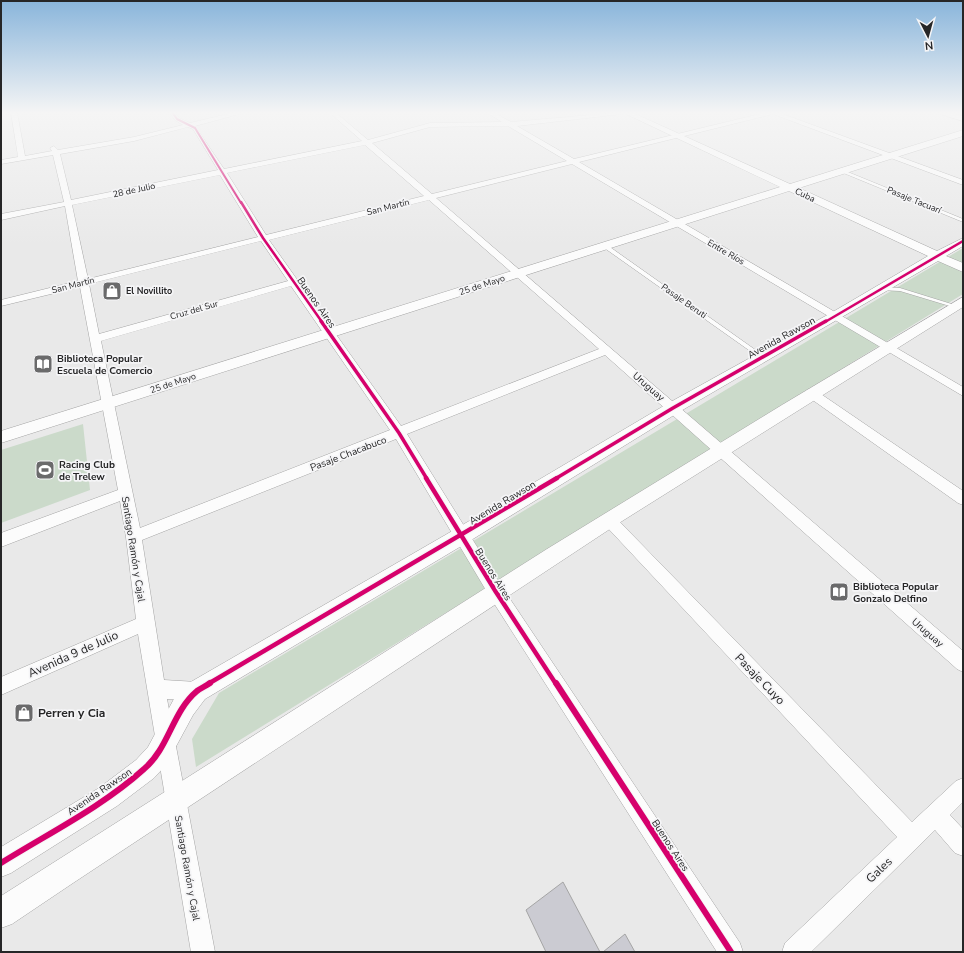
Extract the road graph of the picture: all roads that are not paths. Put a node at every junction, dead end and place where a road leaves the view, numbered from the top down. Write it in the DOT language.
graph roads {
  1 [pos="12,156"];
  2 [pos="19,156"];
  3 [pos="57,156"];
  4 [pos="213,156"];
  5 [pos="298,156"];
  6 [pos="385,156"];
  7 [pos="565,156"];
  8 [pos="591,156"];
  9 [pos="723,156"];
  10 [pos="889,156"];
  11 [pos="892,156"];
  12 [pos="1,157"];
  13 [pos="573,161"];
  14 [pos="1,162"];
  15 [pos="842,171"];
  16 [pos="222,172"];
  17 [pos="963,183"];
  18 [pos="790,188"];
  19 [pos="431,196"];
  20 [pos="68,203"];
  21 [pos="1,217"];
  22 [pos="963,221"];
  23 [pos="677,223"];
  24 [pos="263,238"];
  25 [pos="963,241"];
  26 [pos="605,246"];
  27 [pos="937,256"];
  28 [pos="963,268"];
  29 [pos="519,273"];
  30 [pos="84,282"];
  31 [pos="294,282"];
  32 [pos="881,288"];
  33 [pos="1,303"];
  34 [pos="959,303"];
  35 [pos="836,316"];
  36 [pos="330,333"];
  37 [pos="95,339"];
  38 [pos="888,348"];
  39 [pos="607,350"];
  40 [pos="762,357"];
  41 [pos="963,392"];
  42 [pos="811,393"];
  43 [pos="108,404"];
  44 [pos="674,408"];
  45 [pos="398,433"];
  46 [pos="1,437"];
  47 [pos="721,450"];
  48 [pos="125,493"];
  49 [pos="963,499"];
  50 [pos="609,520"];
  51 [pos="461,536"];
  52 [pos="134,537"];
  53 [pos="1,540"];
  54 [pos="496,592"];
  55 [pos="145,623"];
  56 [pos="963,663"];
  57 [pos="1,686"];
  58 [pos="157,689"];
  59 [pos="197,691"];
  60 [pos="165,742"];
  61 [pos="963,788"];
  62 [pos="176,802"];
  63 [pos="935,815"];
  64 [pos="912,838"];
  65 [pos="963,845"];
  66 [pos="1,863"];
  67 [pos="1,913"];
  68 [pos="203,952"];
  69 [pos="731,952"];
  70 [pos="794,952"];
  1 -- 12 [label="street"];
  2 -- 14 [label="street"];
  3 -- 20 [label="street, Santiago Ramón y Cajal"];
  4 -- 16 [label="street, Buenos Aires"];
  5 -- 16 [label="street, 28 de Julio"];
  6 -- 19 [label="street, Uruguay"];
  7 -- 13 [label="street, Entre Ríos"];
  8 -- 13 [label="street, San Martín"];
  9 -- 18 [label="street, Cuba"];
  10 -- 15 [label="street, 25 de Mayo"];
  11 -- 17 [label="street"];
  13 -- 19 [label="street, San Martín"];
  13 -- 23 [label="street, Entre Ríos"];
  15 -- 18 [label="street, 25 de Mayo"];
  15 -- 22 [label="lane, Pasaje Tacuarí"];
  16 -- 20 [label="street, 28 de Julio"];
  16 -- 24 [label="street, Buenos Aires"];
  18 -- 23 [label="street, 25 de Mayo"];
  18 -- 27 [label="street, Cuba"];
  19 -- 24 [label="street, San Martín"];
  19 -- 29 [label="street, Uruguay"];
  20 -- 21 [label="street, 28 de Julio"];
  20 -- 30 [label="street, Santiago Ramón y Cajal"];
  23 -- 26 [label="street, 25 de Mayo"];
  23 -- 35 [label="street, Entre Ríos"];
  24 -- 30 [label="street, San Martín"];
  24 -- 31 [label="street, Buenos Aires"];
  25 -- 27 [label="street, Avenida Rawson"];
  26 -- 29 [label="street, 25 de Mayo"];
  26 -- 40 [label="lane, Pasaje Beruti"];
  27 -- 28 [label="street, Cuba"];
  27 -- 32 [label="street, Avenida Rawson"];
  29 -- 36 [label="street, 25 de Mayo"];
  29 -- 39 [label="street, Uruguay"];
  30 -- 33 [label="street, San Martín"];
  30 -- 37 [label="street, Santiago Ramón y Cajal"];
  31 -- 36 [label="street, Buenos Aires"];
  31 -- 37 [label="street, Cruz del Sur"];
  32 -- 34 [label="lane"];
  32 -- 35 [label="street, Avenida Rawson"];
  34 -- 38 [label="street"];
  35 -- 38 [label="street, Entre Ríos"];
  35 -- 40 [label="street, Avenida Rawson"];
  36 -- 43 [label="street, 25 de Mayo"];
  36 -- 45 [label="street, Buenos Aires"];
  37 -- 43 [label="street, Santiago Ramón y Cajal"];
  38 -- 41 [label="street, Entre Ríos"];
  38 -- 42 [label="street"];
  39 -- 44 [label="street, Uruguay"];
  39 -- 45 [label="street, Pasaje Chacabuco"];
  40 -- 44 [label="street, Avenida Rawson"];
  42 -- 47 [label="street"];
  42 -- 49 [label="street"];
  43 -- 46 [label="street, 25 de Mayo"];
  43 -- 48 [label="street, Santiago Ramón y Cajal"];
  44 -- 47 [label="street, Uruguay"];
  44 -- 51 [label="street, Avenida Rawson"];
  45 -- 51 [label="street, Buenos Aires"];
  45 -- 52 [label="street, Pasaje Chacabuco"];
  47 -- 50 [label="street"];
  47 -- 56 [label="street, Uruguay"];
  48 -- 52 [label="street, Santiago Ramón y Cajal"];
  48 -- 53 [label="street"];
  50 -- 54 [label="street"];
  50 -- 64 [label="street, Pasaje Cuyo"];
  51 -- 54 [label="street, Buenos Aires"];
  51 -- 59 [label="street, Avenida Rawson"];
  52 -- 55 [label="street, Santiago Ramón y Cajal"];
  54 -- 62 [label="street"];
  54 -- 69 [label="street, Buenos Aires"];
  55 -- 57 [label="street, Avenida 9 de Julio"];
  55 -- 58 [label="street, Santiago Ramón y Cajal"];
  58 -- 59 [label="street"];
  58 -- 60 [label="street, Santiago Ramón y Cajal"];
  59 -- 60 [label="street, Avenida Rawson"];
  60 -- 62 [label="street, Santiago Ramón y Cajal"];
  60 -- 66 [label="street, Avenida Rawson"];
  61 -- 63 [label="street, Gales"];
  62 -- 67 [label="street"];
  62 -- 68 [label="street, Santiago Ramón y Cajal"];
  63 -- 64 [label="street, Gales"];
  63 -- 65 [label="street"];
  64 -- 70 [label="street, Gales"];
}
